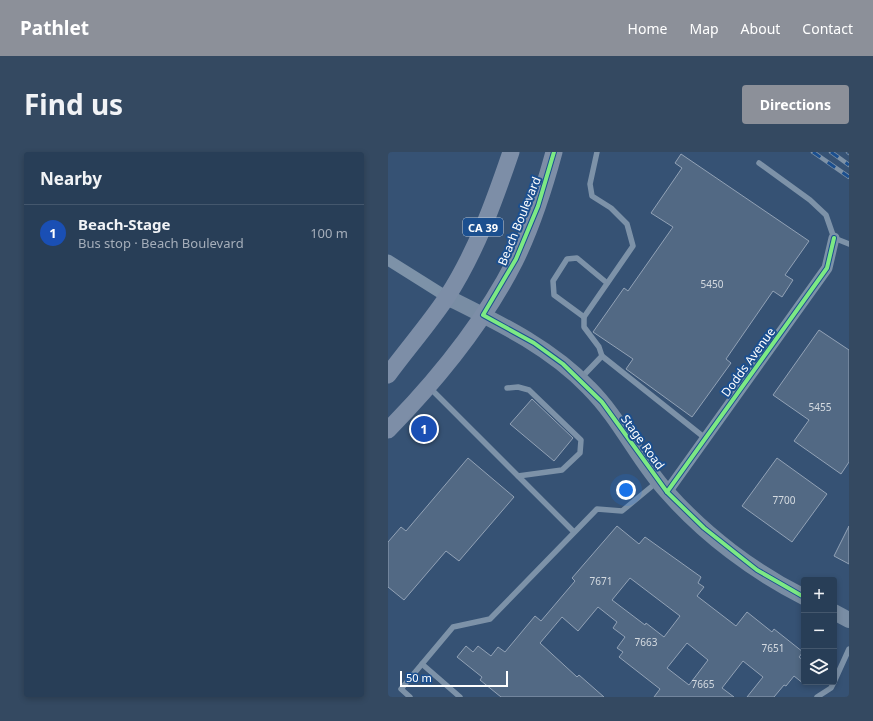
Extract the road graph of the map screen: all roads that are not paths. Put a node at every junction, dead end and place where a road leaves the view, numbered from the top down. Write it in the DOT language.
graph roads {
  1 [pos="511,152"];
  2 [pos="554,152"];
  3 [pos="597,152"];
  4 [pos="760,163"];
  5 [pos="834,238"];
  6 [pos="849,244"];
  7 [pos="388,260"];
  8 [pos="607,283"];
  9 [pos="447,297"];
  10 [pos="483,315"];
  11 [pos="584,317"];
  12 [pos="602,356"];
  13 [pos="388,375"];
  14 [pos="580,379"];
  15 [pos="428,387"];
  16 [pos="507,388"];
  17 [pos="388,430"];
  18 [pos="705,438"];
  19 [pos="518,476"];
  20 [pos="663,486"];
  21 [pos="574,532"];
  22 [pos="801,595"];
  23 [pos="836,613"];
  24 [pos="849,620"];
  25 [pos="849,649"];
  26 [pos="422,664"];
  27 [pos="837,675"];
  28 [pos="832,685"];
  29 [pos="410,697"];
  30 [pos="460,697"];
  31 [pos="817,697"];
  1 -- 9 [label="main road, CA 39"];
  2 -- 10 [label="main road, Beach Boulevard"];
  3 -- 8 [label="lane"];
  4 -- 5 [label="lane"];
  5 -- 6 [label="lane"];
  5 -- 18 [label="street, Dodds Avenue"];
  7 -- 9 [label="street"];
  8 -- 11 [label="lane"];
  8 -- 11 [label="lane"];
  9 -- 10 [label="main road, Stage Road"];
  9 -- 13 [label="main road, CA 39"];
  10 -- 14 [label="main road, Stage Road"];
  10 -- 15 [label="main road, Beach Boulevard"];
  11 -- 12 [label="lane"];
  12 -- 14 [label="lane"];
  12 -- 18 [label="lane"];
  14 -- 20 [label="main road, Stage Road"];
  15 -- 17 [label="main road, Beach Boulevard"];
  15 -- 19 [label="lane"];
  16 -- 19 [label="lane"];
  18 -- 20 [label="street, Dodds Avenue"];
  19 -- 21 [label="lane"];
  20 -- 21 [label="lane"];
  20 -- 22 [label="main road, Stage Road"];
  21 -- 26 [label="lane"];
  23 -- 24 [label="main road"];
  25 -- 27 [label="lane"];
  26 -- 29 [label="lane"];
  26 -- 30 [label="lane"];
  28 -- 31 [label="lane"];
}
